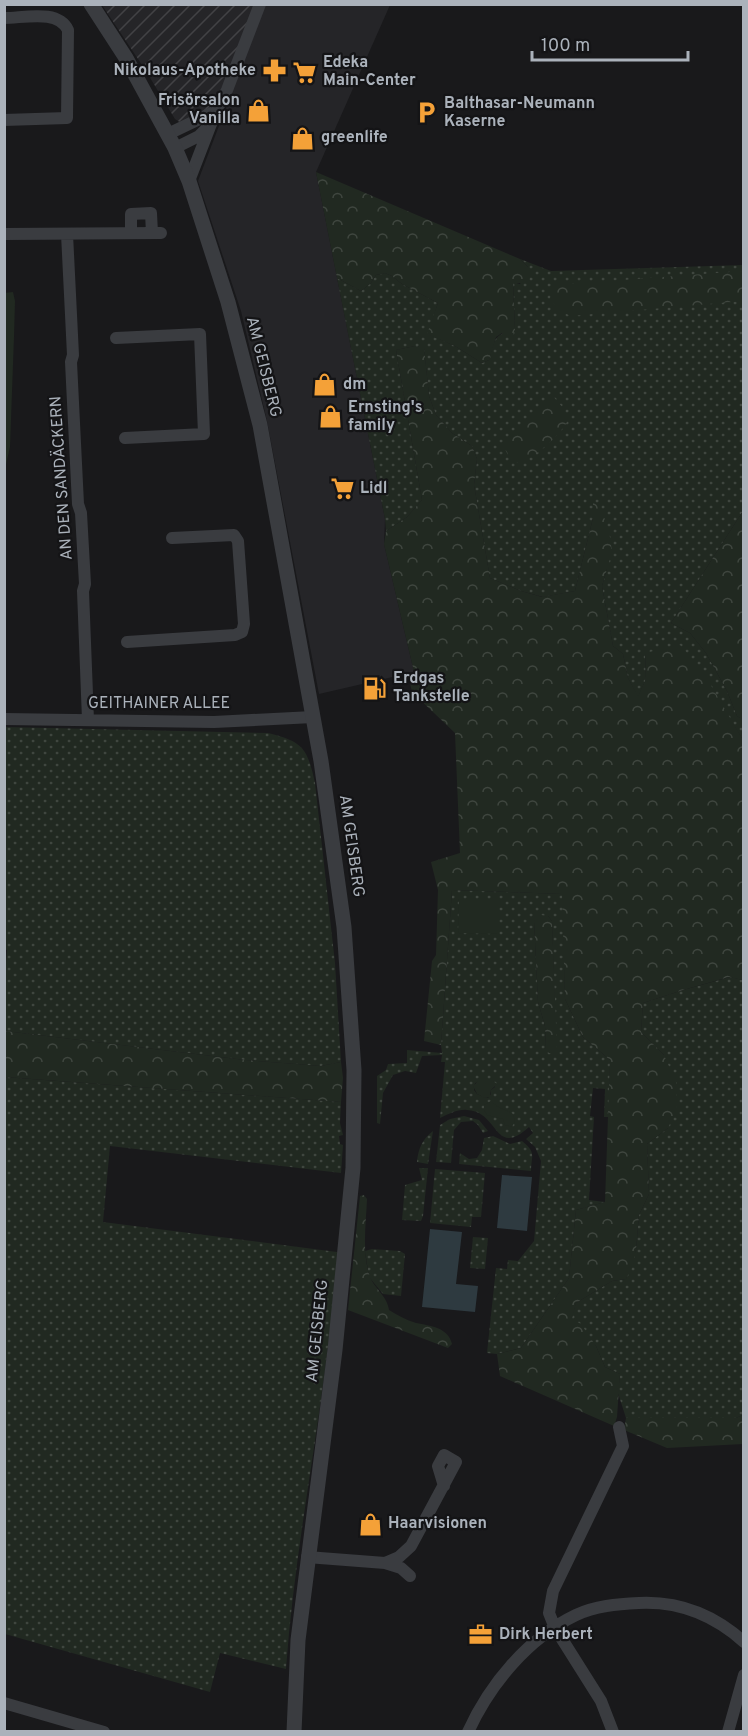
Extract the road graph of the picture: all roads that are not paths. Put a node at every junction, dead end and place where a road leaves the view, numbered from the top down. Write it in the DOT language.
graph roads {
  1 [pos="91,4"];
  2 [pos="260,4"];
  3 [pos="4,18"];
  4 [pos="216,111"];
  5 [pos="4,120"];
  6 [pos="211,125"];
  7 [pos="171,141"];
  8 [pos="189,181"];
  9 [pos="131,233"];
  10 [pos="4,234"];
  11 [pos="67,234"];
  12 [pos="116,338"];
  13 [pos="125,438"];
  14 [pos="172,538"];
  15 [pos="127,642"];
  16 [pos="313,717"];
  17 [pos="4,719"];
  18 [pos="88,720"];
  19 [pos="619,1427"];
  20 [pos="444,1486"];
  21 [pos="307,1557"];
  22 [pos="385,1563"];
  23 [pos="410,1576"];
  24 [pos="555,1629"];
  25 [pos="744,1642"];
  26 [pos="744,1675"];
  27 [pos="4,1703"];
  28 [pos="104,1731"];
  29 [pos="294,1731"];
  30 [pos="468,1731"];
  31 [pos="613,1731"];
  32 [pos="728,1731"];
  1 -- 7 [label="street, AM GEISBERG"];
  2 -- 4 [label="street"];
  3 -- 5 [label="street"];
  4 -- 6 [label="street"];
  4 -- 7 [label="street"];
  6 -- 7 [label="street"];
  6 -- 8 [label="street"];
  7 -- 8 [label="street, AM GEISBERG"];
  8 -- 16 [label="street, AM GEISBERG"];
  9 -- 9 [label="street"];
  9 -- 11 [label="street"];
  10 -- 11 [label="street"];
  11 -- 18 [label="street, AN DEN SANDÄCKERN"];
  12 -- 13 [label="street"];
  14 -- 15 [label="street"];
  16 -- 18 [label="street, GEITHAINER ALLEE"];
  16 -- 21 [label="street, AM GEISBERG"];
  17 -- 18 [label="street, GEITHAINER ALLEE"];
  19 -- 24 [label="street"];
  20 -- 22 [label="street"];
  21 -- 22 [label="street"];
  21 -- 29 [label="street, AM GEISBERG"];
  22 -- 23 [label="street"];
  24 -- 25 [label="street"];
  24 -- 30 [label="street"];
  24 -- 31 [label="street"];
  26 -- 32 [label="street"];
  27 -- 28 [label="street"];
}
